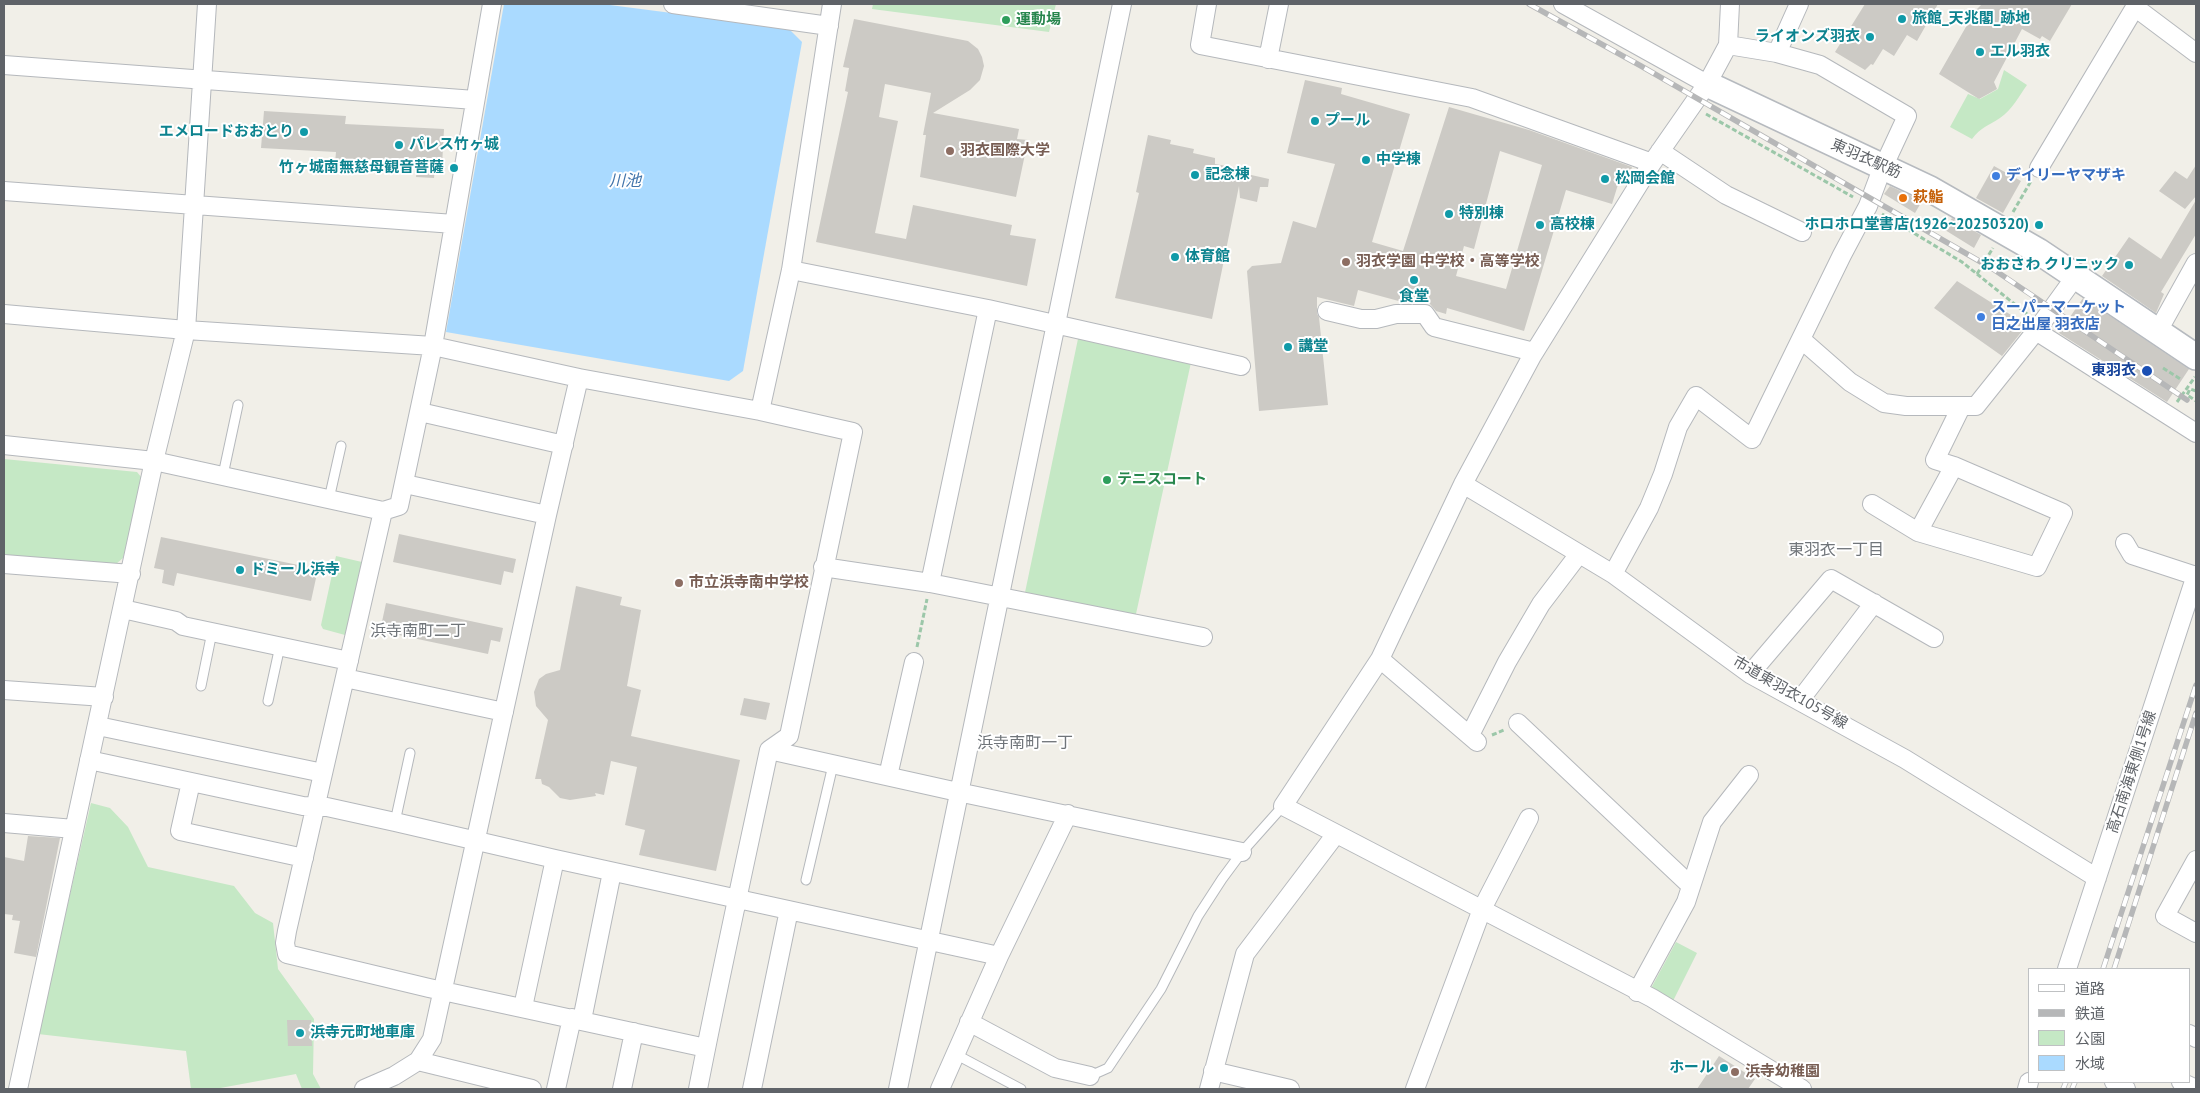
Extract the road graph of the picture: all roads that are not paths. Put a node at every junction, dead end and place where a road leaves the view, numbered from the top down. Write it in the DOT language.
graph roads {
  1 [pos="207,4"];
  2 [pos="492,4"];
  3 [pos="673,4"];
  4 [pos="832,4"];
  5 [pos="1122,4"];
  6 [pos="1207,4"];
  7 [pos="1279,4"];
  8 [pos="1563,4"];
  9 [pos="1730,4"];
  10 [pos="1798,4"];
  11 [pos="2136,6"];
  12 [pos="829,26"];
  13 [pos="1728,45"];
  14 [pos="1777,53"];
  15 [pos="2196,53"];
  16 [pos="1268,58"];
  17 [pos="4,65"];
  18 [pos="202,80"];
  19 [pos="1707,84"];
  20 [pos="475,100"];
  21 [pos="1656,157"];
  22 [pos="1884,166"];
  23 [pos="2039,168"];
  24 [pos="4,191"];
  25 [pos="194,206"];
  26 [pos="454,224"];
  27 [pos="1802,232"];
  28 [pos="2196,264"];
  29 [pos="791,270"];
  30 [pos="2075,277"];
  31 [pos="988,309"];
  32 [pos="1327,311"];
  33 [pos="4,314"];
  34 [pos="1056,324"];
  35 [pos="186,330"];
  36 [pos="2036,331"];
  37 [pos="2158,331"];
  38 [pos="1802,340"];
  39 [pos="433,346"];
  40 [pos="1534,352"];
  41 [pos="1241,366"];
  42 [pos="2195,367"];
  43 [pos="579,378"];
  44 [pos="238,405"];
  45 [pos="1961,407"];
  46 [pos="760,411"];
  47 [pos="420,412"];
  48 [pos="2196,433"];
  49 [pos="4,445"];
  50 [pos="564,445"];
  51 [pos="341,446"];
  52 [pos="154,461"];
  53 [pos="1954,466"];
  54 [pos="223,475"];
  55 [pos="405,484"];
  56 [pos="1463,484"];
  57 [pos="329,499"];
  58 [pos="1872,504"];
  59 [pos="383,511"];
  60 [pos="547,515"];
  61 [pos="1918,532"];
  62 [pos="2125,543"];
  63 [pos="1579,554"];
  64 [pos="4,564"];
  65 [pos="823,568"];
  66 [pos="131,574"];
  67 [pos="1613,574"];
  68 [pos="2196,576"];
  69 [pos="930,583"];
  70 [pos="999,597"];
  71 [pos="1874,604"];
  72 [pos="123,609"];
  73 [pos="212,632"];
  74 [pos="1203,637"];
  75 [pos="1934,638"];
  76 [pos="280,646"];
  77 [pos="1380,659"];
  78 [pos="914,662"];
  79 [pos="347,670"];
  80 [pos="1750,674"];
  81 [pos="201,686"];
  82 [pos="4,690"];
  83 [pos="104,698"];
  84 [pos="1800,700"];
  85 [pos="268,701"];
  86 [pos="504,712"];
  87 [pos="1518,723"];
  88 [pos="98,726"];
  89 [pos="769,750"];
  90 [pos="410,753"];
  91 [pos="90,760"];
  92 [pos="833,765"];
  93 [pos="323,773"];
  94 [pos="1749,775"];
  95 [pos="888,776"];
  96 [pos="191,782"];
  97 [pos="958,792"];
  98 [pos="316,806"];
  99 [pos="1282,806"];
  100 [pos="1068,814"];
  101 [pos="1529,818"];
  102 [pos="395,822"];
  103 [pos="4,823"];
  104 [pos="74,828"];
  105 [pos="1336,834"];
  106 [pos="475,841"];
  107 [pos="1242,852"];
  108 [pos="304,858"];
  109 [pos="554,859"];
  110 [pos="2196,860"];
  111 [pos="612,872"];
  112 [pos="2097,878"];
  113 [pos="806,880"];
  114 [pos="1691,886"];
  115 [pos="738,899"];
  116 [pos="1482,909"];
  117 [pos="788,910"];
  118 [pos="2196,933"];
  119 [pos="927,940"];
  120 [pos="999,956"];
  121 [pos="2067,968"];
  122 [pos="443,990"];
  123 [pos="1638,992"];
  124 [pos="523,1007"];
  125 [pos="577,1019"];
  126 [pos="970,1022"];
  127 [pos="634,1032"];
  128 [pos="706,1048"];
  129 [pos="955,1054"];
  130 [pos="418,1062"];
  131 [pos="1213,1070"];
  132 [pos="1090,1076"];
  133 [pos="2183,1083"];
  134 [pos="18,1089"];
  135 [pos="364,1089"];
  136 [pos="532,1089"];
  137 [pos="556,1089"];
  138 [pos="622,1089"];
  139 [pos="698,1089"];
  140 [pos="752,1089"];
  141 [pos="898,1089"];
  142 [pos="940,1089"];
  143 [pos="1021,1089"];
  144 [pos="1209,1089"];
  145 [pos="1290,1089"];
  146 [pos="1415,1089"];
  147 [pos="1802,1089"];
  148 [pos="2196,1089"];
  1 -- 18 [label="street"];
  2 -- 20 [label="street"];
  3 -- 12 [label="street"];
  4 -- 12 [label="street"];
  5 -- 34 [label="street"];
  6 -- 16 [label="street"];
  7 -- 16 [label="street"];
  8 -- 19 [label="street, 東羽衣駅筋"];
  9 -- 13 [label="street"];
  10 -- 14 [label="street"];
  11 -- 15 [label="street"];
  11 -- 23 [label="street"];
  12 -- 29 [label="street"];
  13 -- 14 [label="street"];
  13 -- 19 [label="street"];
  14 -- 22 [label="street"];
  16 -- 21 [label="street"];
  17 -- 18 [label="street"];
  18 -- 20 [label="street"];
  18 -- 25 [label="street"];
  19 -- 21 [label="street"];
  19 -- 22 [label="street, 東羽衣駅筋"];
  20 -- 26 [label="street"];
  21 -- 27 [label="street"];
  21 -- 40 [label="street"];
  22 -- 30 [label="street, 東羽衣駅筋"];
  22 -- 38 [label="street"];
  24 -- 25 [label="street"];
  25 -- 26 [label="street"];
  25 -- 35 [label="street"];
  26 -- 39 [label="street"];
  28 -- 37 [label="street"];
  29 -- 31 [label="street"];
  29 -- 46 [label="street"];
  30 -- 36 [label="street"];
  30 -- 37 [label="street, 東羽衣駅筋"];
  31 -- 34 [label="street"];
  31 -- 69 [label="street"];
  32 -- 40 [label="street"];
  33 -- 35 [label="street"];
  34 -- 41 [label="street"];
  34 -- 70 [label="street"];
  35 -- 39 [label="street"];
  35 -- 52 [label="street"];
  36 -- 45 [label="street"];
  36 -- 48 [label="street"];
  37 -- 42 [label="street, 東羽衣駅筋"];
  38 -- 45 [label="street"];
  38 -- 67 [label="street"];
  39 -- 43 [label="street"];
  39 -- 47 [label="street"];
  40 -- 56 [label="street"];
  43 -- 46 [label="street"];
  43 -- 50 [label="street"];
  44 -- 54 [label="lane"];
  45 -- 53 [label="street"];
  46 -- 65 [label="street"];
  47 -- 50 [label="street"];
  47 -- 55 [label="street"];
  49 -- 52 [label="street"];
  50 -- 60 [label="street"];
  51 -- 57 [label="lane"];
  52 -- 54 [label="street"];
  52 -- 66 [label="street"];
  53 -- 61 [label="street"];
  53 -- 61 [label="street"];
  54 -- 57 [label="street"];
  55 -- 59 [label="street"];
  55 -- 60 [label="street"];
  56 -- 63 [label="street, 市道東羽衣105号線"];
  56 -- 77 [label="street"];
  57 -- 59 [label="street"];
  58 -- 61 [label="street"];
  59 -- 79 [label="street"];
  60 -- 86 [label="street"];
  62 -- 68 [label="street"];
  63 -- 67 [label="street, 市道東羽衣105号線"];
  63 -- 77 [label="street"];
  64 -- 66 [label="street"];
  65 -- 69 [label="street"];
  65 -- 89 [label="street"];
  66 -- 72 [label="street"];
  67 -- 80 [label="street, 市道東羽衣105号線"];
  68 -- 112 [label="street, 高石南海東側1号線"];
  69 -- 70 [label="street"];
  70 -- 74 [label="street"];
  70 -- 97 [label="street"];
  71 -- 75 [label="street"];
  71 -- 80 [label="street"];
  71 -- 84 [label="street"];
  72 -- 73 [label="street"];
  72 -- 83 [label="street"];
  73 -- 76 [label="street"];
  73 -- 81 [label="lane"];
  76 -- 79 [label="street"];
  76 -- 85 [label="lane"];
  77 -- 99 [label="street"];
  78 -- 95 [label="street"];
  79 -- 86 [label="street"];
  79 -- 93 [label="street"];
  80 -- 84 [label="street, 市道東羽衣105号線"];
  82 -- 83 [label="street"];
  83 -- 88 [label="street"];
  84 -- 112 [label="street, 市道東羽衣105号線"];
  86 -- 106 [label="street"];
  87 -- 114 [label="street"];
  88 -- 91 [label="street"];
  88 -- 93 [label="street"];
  89 -- 92 [label="street"];
  89 -- 115 [label="street"];
  90 -- 102 [label="lane"];
  91 -- 96 [label="street"];
  91 -- 104 [label="street"];
  92 -- 95 [label="street"];
  92 -- 113 [label="lane"];
  93 -- 98 [label="street"];
  94 -- 114 [label="street"];
  95 -- 97 [label="street"];
  96 -- 98 [label="street"];
  96 -- 108 [label="street"];
  97 -- 100 [label="street"];
  97 -- 119 [label="street"];
  98 -- 102 [label="street"];
  98 -- 108 [label="street"];
  99 -- 105 [label="street"];
  99 -- 107 [label="lane"];
  100 -- 107 [label="street"];
  100 -- 120 [label="street"];
  101 -- 116 [label="street"];
  102 -- 106 [label="street"];
  103 -- 104 [label="street"];
  104 -- 134 [label="street"];
  105 -- 116 [label="street"];
  105 -- 131 [label="street"];
  106 -- 109 [label="street"];
  106 -- 122 [label="street"];
  107 -- 132 [label="lane"];
  108 -- 122 [label="street"];
  109 -- 111 [label="street"];
  109 -- 124 [label="street"];
  110 -- 118 [label="street"];
  111 -- 115 [label="street"];
  111 -- 125 [label="street"];
  112 -- 121 [label="street, 高石南海東側1号線"];
  114 -- 123 [label="street"];
  115 -- 117 [label="street"];
  115 -- 128 [label="street"];
  116 -- 123 [label="street"];
  116 -- 146 [label="street"];
  117 -- 119 [label="street"];
  117 -- 140 [label="street"];
  119 -- 120 [label="street"];
  119 -- 141 [label="street"];
  120 -- 126 [label="street"];
  122 -- 124 [label="street"];
  122 -- 130 [label="street"];
  123 -- 147 [label="street"];
  124 -- 125 [label="street"];
  125 -- 127 [label="street"];
  125 -- 137 [label="street"];
  126 -- 129 [label="street"];
  126 -- 132 [label="street"];
  127 -- 128 [label="street"];
  127 -- 138 [label="street"];
  128 -- 139 [label="street"];
  129 -- 142 [label="street"];
  129 -- 143 [label="lane"];
  130 -- 135 [label="street"];
  130 -- 136 [label="street"];
  131 -- 144 [label="street"];
  131 -- 145 [label="street"];
  133 -- 148 [label="street"];
}
